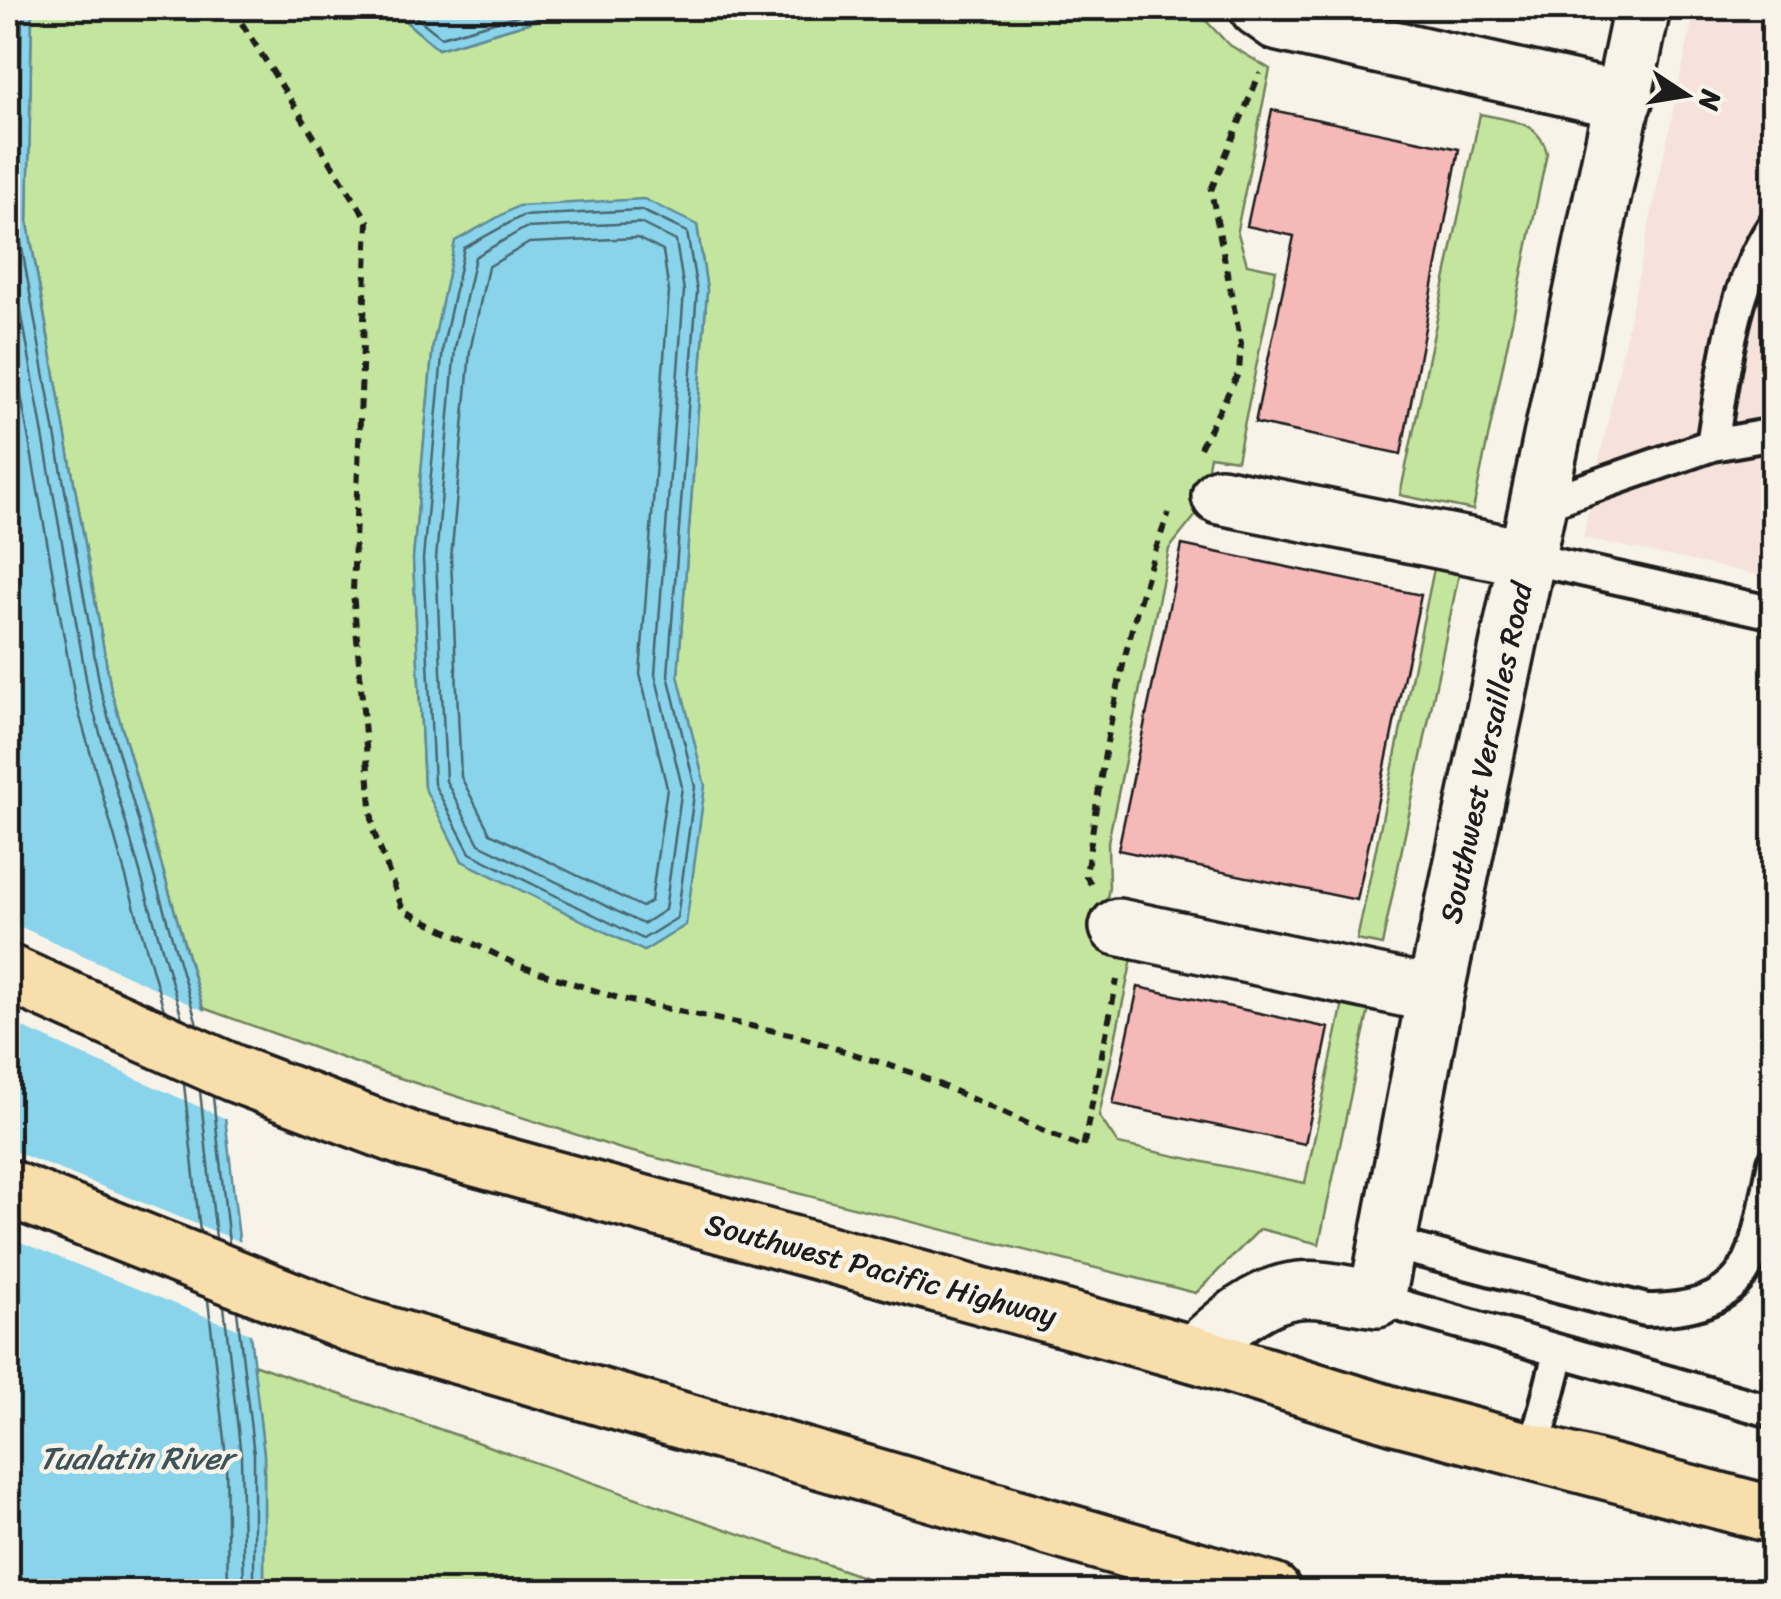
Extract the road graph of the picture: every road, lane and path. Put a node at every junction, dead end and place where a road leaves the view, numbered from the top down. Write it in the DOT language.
graph roads {
  1 [pos="232,8"];
  2 [pos="1258,8"];
  3 [pos="1642,8"];
  4 [pos="1624,101"];
  5 [pos="1774,225"];
  6 [pos="1774,434"];
  7 [pos="1712,445"];
  8 [pos="1220,496"];
  9 [pos="1540,505"];
  10 [pos="1528,558"];
  11 [pos="1774,612"];
  12 [pos="1123,929"];
  13 [pos="8,973"];
  14 [pos="1435,995"];
  15 [pos="1774,1162"];
  16 [pos="8,1188"];
  17 [pos="1389,1243"];
  18 [pos="1377,1299"];
  19 [pos="1559,1353"];
  20 [pos="1194,1354"];
  21 [pos="1774,1412"];
  22 [pos="1534,1451"];
  23 [pos="1774,1514"];
  24 [pos="1273,1592"];
  1 -- 12 [label="path"];
  2 -- 4 [label="street"];
  3 -- 4 [label="street, Southwest Versailles Road"];
  4 -- 9 [label="street, Southwest Versailles Road"];
  5 -- 7 [label="lane"];
  6 -- 7 [label="lane"];
  7 -- 9 [label="lane"];
  8 -- 10 [label="street"];
  9 -- 10 [label="street, Southwest Versailles Road"];
  10 -- 11 [label="lane"];
  10 -- 14 [label="street, Southwest Versailles Road"];
  12 -- 14 [label="street"];
  13 -- 20 [label="highway, Southwest Pacific Highway"];
  14 -- 17 [label="street, Southwest Versailles Road"];
  15 -- 17 [label="lane"];
  16 -- 24 [label="highway"];
  17 -- 18 [label="street, Southwest Versailles Road"];
  18 -- 19 [label="lane"];
  18 -- 20 [label="street"];
  19 -- 21 [label="lane"];
  19 -- 22 [label="lane"];
  20 -- 22 [label="highway, Southwest Pacific Highway"];
  22 -- 23 [label="highway, Southwest Pacific Highway"];
}
